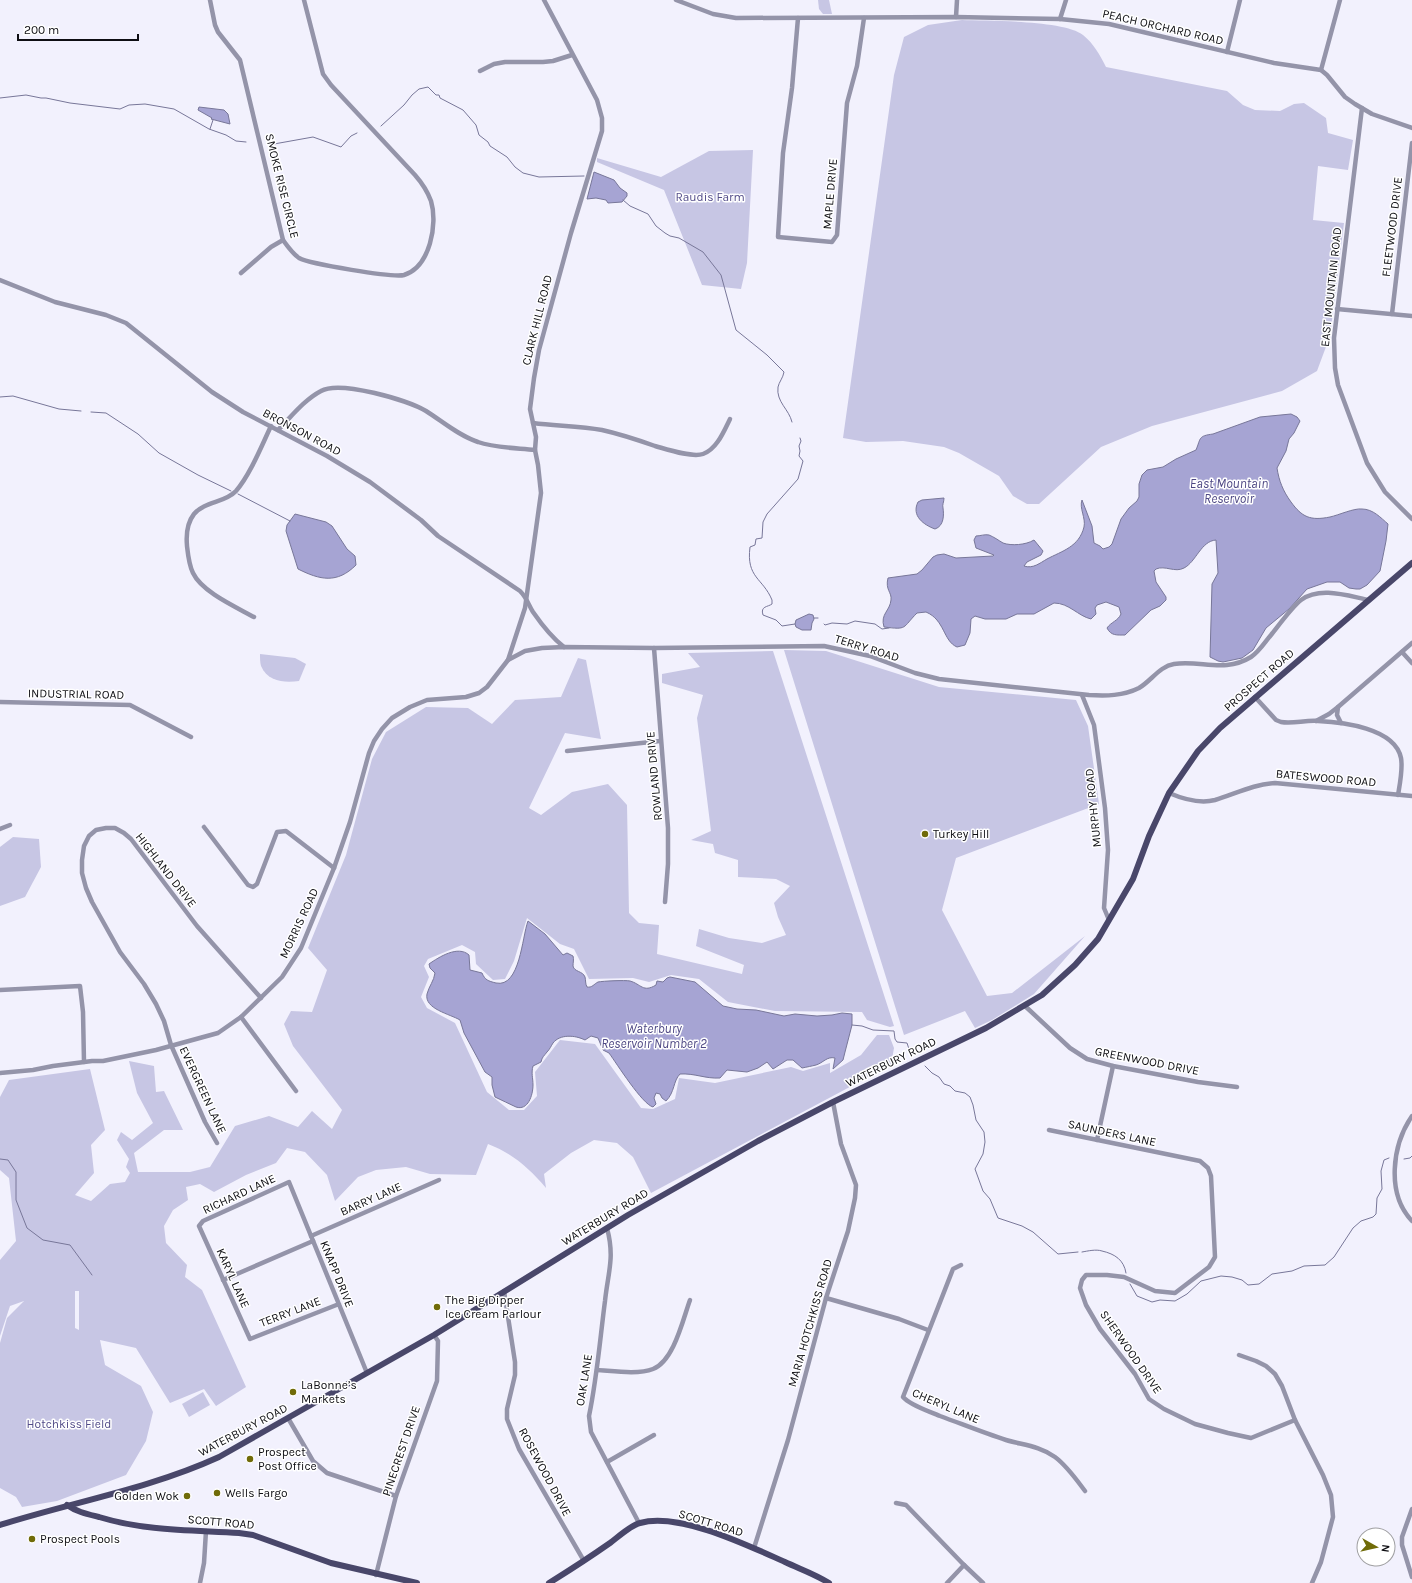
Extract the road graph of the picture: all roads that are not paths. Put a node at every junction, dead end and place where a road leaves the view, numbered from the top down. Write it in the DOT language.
graph roads {
  1 [pos="210,0"];
  2 [pos="304,0"];
  3 [pos="544,0"];
  4 [pos="676,0"];
  5 [pos="957,0"];
  6 [pos="1066,0"];
  7 [pos="1240,0"];
  8 [pos="1340,0"];
  9 [pos="956,17"];
  10 [pos="798,18"];
  11 [pos="864,18"];
  12 [pos="1060,19"];
  13 [pos="1227,52"];
  14 [pos="572,55"];
  15 [pos="1321,70"];
  16 [pos="480,71"];
  17 [pos="1362,108"];
  18 [pos="1412,128"];
  19 [pos="1412,143"];
  20 [pos="283,240"];
  21 [pos="241,273"];
  22 [pos="0,280"];
  23 [pos="1338,309"];
  24 [pos="1392,314"];
  25 [pos="1412,316"];
  26 [pos="730,418"];
  27 [pos="533,423"];
  28 [pos="272,426"];
  29 [pos="278,430"];
  30 [pos="535,450"];
  31 [pos="1412,519"];
  32 [pos="1412,563"];
  33 [pos="526,597"];
  34 [pos="1369,600"];
  35 [pos="254,617"];
  36 [pos="1412,642"];
  37 [pos="564,647"];
  38 [pos="654,648"];
  39 [pos="1402,652"];
  40 [pos="508,660"];
  41 [pos="1412,663"];
  42 [pos="1082,695"];
  43 [pos="1255,697"];
  44 [pos="0,702"];
  45 [pos="1338,707"];
  46 [pos="1316,721"];
  47 [pos="1341,723"];
  48 [pos="191,737"];
  49 [pos="660,741"];
  50 [pos="567,751"];
  51 [pos="1169,793"];
  52 [pos="1398,794"];
  53 [pos="1412,796"];
  54 [pos="10,825"];
  55 [pos="204,827"];
  56 [pos="0,829"];
  57 [pos="1149,836"];
  58 [pos="334,868"];
  59 [pos="664,902"];
  60 [pos="1109,920"];
  61 [pos="0,990"];
  62 [pos="261,998"];
  63 [pos="1025,1006"];
  64 [pos="241,1017"];
  65 [pos="171,1046"];
  66 [pos="84,1062"];
  67 [pos="1113,1066"];
  68 [pos="0,1073"];
  69 [pos="1237,1087"];
  70 [pos="296,1091"];
  71 [pos="833,1102"];
  72 [pos="1412,1116"];
  73 [pos="1049,1130"];
  74 [pos="1097,1140"];
  75 [pos="217,1143"];
  76 [pos="1170,1156"];
  77 [pos="439,1180"];
  78 [pos="289,1182"];
  79 [pos="1412,1221"];
  80 [pos="199,1226"];
  81 [pos="607,1228"];
  82 [pos="312,1239"];
  83 [pos="961,1265"];
  84 [pos="223,1280"];
  85 [pos="504,1291"];
  86 [pos="826,1298"];
  87 [pos="690,1300"];
  88 [pos="339,1304"];
  89 [pos="928,1330"];
  90 [pos="434,1335"];
  91 [pos="250,1339"];
  92 [pos="1239,1355"];
  93 [pos="597,1370"];
  94 [pos="367,1373"];
  95 [pos="288,1418"];
  96 [pos="1295,1420"];
  97 [pos="654,1434"];
  98 [pos="607,1462"];
  99 [pos="1085,1491"];
  100 [pos="396,1496"];
  101 [pos="896,1503"];
  102 [pos="67,1505"];
  103 [pos="1412,1509"];
  104 [pos="639,1523"];
  105 [pos="0,1525"];
  106 [pos="206,1531"];
  107 [pos="754,1548"];
  108 [pos="584,1561"];
  109 [pos="964,1565"];
  110 [pos="376,1575"];
  111 [pos="1412,1577"];
  112 [pos="200,1583"];
  113 [pos="417,1583"];
  114 [pos="549,1583"];
  115 [pos="829,1583"];
  116 [pos="947,1583"];
  117 [pos="984,1583"];
  118 [pos="1312,1583"];
  1 -- 20 [label="street, SMOKE RISE CIRCLE"];
  2 -- 20 [label="street, SMOKE RISE CIRCLE"];
  3 -- 14 [label="street, CLARK HILL ROAD"];
  4 -- 10 [label="street, PEACH ORCHARD ROAD"];
  5 -- 9 [label="street"];
  6 -- 12 [label="street"];
  7 -- 13 [label="street"];
  8 -- 15 [label="street"];
  9 -- 11 [label="street, PEACH ORCHARD ROAD"];
  9 -- 12 [label="street, PEACH ORCHARD ROAD"];
  10 -- 11 [label="street, PEACH ORCHARD ROAD"];
  10 -- 11 [label="street, MAPLE DRIVE"];
  12 -- 13 [label="street, PEACH ORCHARD ROAD"];
  13 -- 15 [label="street, PEACH ORCHARD ROAD"];
  14 -- 16 [label="street"];
  14 -- 27 [label="street, CLARK HILL ROAD"];
  15 -- 17 [label="street"];
  17 -- 18 [label="street"];
  17 -- 23 [label="street, EAST MOUNTAIN ROAD"];
  19 -- 24 [label="street, FLEETWOOD DRIVE"];
  20 -- 21 [label="street"];
  22 -- 28 [label="street, BRONSON ROAD"];
  23 -- 24 [label="street"];
  23 -- 31 [label="street, EAST MOUNTAIN ROAD"];
  24 -- 25 [label="street"];
  26 -- 27 [label="street"];
  27 -- 30 [label="street, CLARK HILL ROAD"];
  28 -- 29 [label="street, BRONSON ROAD"];
  28 -- 35 [label="street"];
  29 -- 30 [label="street"];
  29 -- 33 [label="street, BRONSON ROAD"];
  30 -- 33 [label="street, CLARK HILL ROAD"];
  32 -- 34 [label="main road, PROSPECT ROAD"];
  33 -- 37 [label="street, BRONSON ROAD"];
  33 -- 40 [label="street, CLARK HILL ROAD"];
  34 -- 42 [label="street, TERRY ROAD"];
  34 -- 43 [label="main road, PROSPECT ROAD"];
  36 -- 39 [label="street"];
  37 -- 38 [label="street, TERRY ROAD"];
  37 -- 40 [label="street, TERRY ROAD"];
  38 -- 42 [label="street, TERRY ROAD"];
  38 -- 49 [label="street, ROWLAND DRIVE"];
  39 -- 41 [label="street"];
  39 -- 45 [label="street"];
  40 -- 58 [label="street, MORRIS ROAD"];
  42 -- 60 [label="street, MURPHY ROAD"];
  43 -- 46 [label="street"];
  43 -- 51 [label="main road, PROSPECT ROAD"];
  44 -- 48 [label="street, INDUSTRIAL ROAD"];
  45 -- 46 [label="street"];
  45 -- 47 [label="street"];
  46 -- 47 [label="street"];
  47 -- 52 [label="street"];
  49 -- 50 [label="street"];
  49 -- 59 [label="street, ROWLAND DRIVE"];
  51 -- 52 [label="street, BATESWOOD ROAD"];
  51 -- 57 [label="main road, PROSPECT ROAD"];
  52 -- 53 [label="street, BATESWOOD ROAD"];
  54 -- 56 [label="street"];
  55 -- 58 [label="street"];
  57 -- 60 [label="main road, WATERBURY ROAD"];
  58 -- 62 [label="street, MORRIS ROAD"];
  60 -- 63 [label="main road, WATERBURY ROAD"];
  61 -- 66 [label="street"];
  62 -- 64 [label="street, MORRIS ROAD"];
  62 -- 65 [label="street, HIGHLAND DRIVE"];
  63 -- 67 [label="street, GREENWOOD DRIVE"];
  63 -- 71 [label="main road, WATERBURY ROAD"];
  64 -- 65 [label="street, MORRIS ROAD"];
  64 -- 70 [label="street"];
  65 -- 66 [label="street, MORRIS ROAD"];
  65 -- 75 [label="street, EVERGREEN LANE"];
  66 -- 68 [label="street, MORRIS ROAD"];
  67 -- 69 [label="street, GREENWOOD DRIVE"];
  67 -- 74 [label="street"];
  71 -- 81 [label="main road, WATERBURY ROAD"];
  71 -- 86 [label="street, MARIA HOTCHKISS ROAD"];
  72 -- 79 [label="street"];
  73 -- 74 [label="street, SAUNDERS LANE"];
  74 -- 76 [label="street, SAUNDERS LANE"];
  76 -- 96 [label="street, SHERWOOD DRIVE"];
  77 -- 82 [label="street, BARRY LANE"];
  78 -- 80 [label="street, RICHARD LANE"];
  78 -- 82 [label="street, KNAPP DRIVE"];
  80 -- 84 [label="street, KARYL LANE"];
  81 -- 85 [label="main road, WATERBURY ROAD"];
  81 -- 93 [label="street, OAK LANE"];
  82 -- 84 [label="street, BARRY LANE"];
  82 -- 88 [label="street, KNAPP DRIVE"];
  83 -- 89 [label="street, CHERYL LANE"];
  84 -- 91 [label="street, KARYL LANE"];
  85 -- 90 [label="main road, WATERBURY ROAD"];
  85 -- 108 [label="street, ROSEWOOD DRIVE"];
  86 -- 89 [label="street"];
  86 -- 107 [label="street, MARIA HOTCHKISS ROAD"];
  87 -- 93 [label="street"];
  88 -- 91 [label="street, TERRY LANE"];
  88 -- 94 [label="street, KNAPP DRIVE"];
  89 -- 99 [label="street, CHERYL LANE"];
  90 -- 94 [label="main road, WATERBURY ROAD"];
  90 -- 100 [label="street, PINECREST DRIVE"];
  92 -- 96 [label="street"];
  93 -- 98 [label="street, OAK LANE"];
  94 -- 95 [label="main road, WATERBURY ROAD"];
  95 -- 100 [label="street"];
  95 -- 102 [label="main road, WATERBURY ROAD"];
  96 -- 118 [label="street"];
  97 -- 98 [label="street"];
  98 -- 104 [label="street, OAK LANE"];
  100 -- 110 [label="street, PINECREST DRIVE"];
  101 -- 109 [label="street"];
  102 -- 105 [label="main road, WATERBURY ROAD"];
  102 -- 106 [label="main road, SCOTT ROAD"];
  103 -- 111 [label="street"];
  104 -- 107 [label="main road, SCOTT ROAD"];
  104 -- 108 [label="main road, SCOTT ROAD"];
  106 -- 110 [label="main road, SCOTT ROAD"];
  106 -- 112 [label="street"];
  107 -- 115 [label="main road, SCOTT ROAD"];
  108 -- 114 [label="main road, SCOTT ROAD"];
  109 -- 116 [label="street"];
  109 -- 117 [label="street"];
  110 -- 113 [label="main road, SCOTT ROAD"];
}
